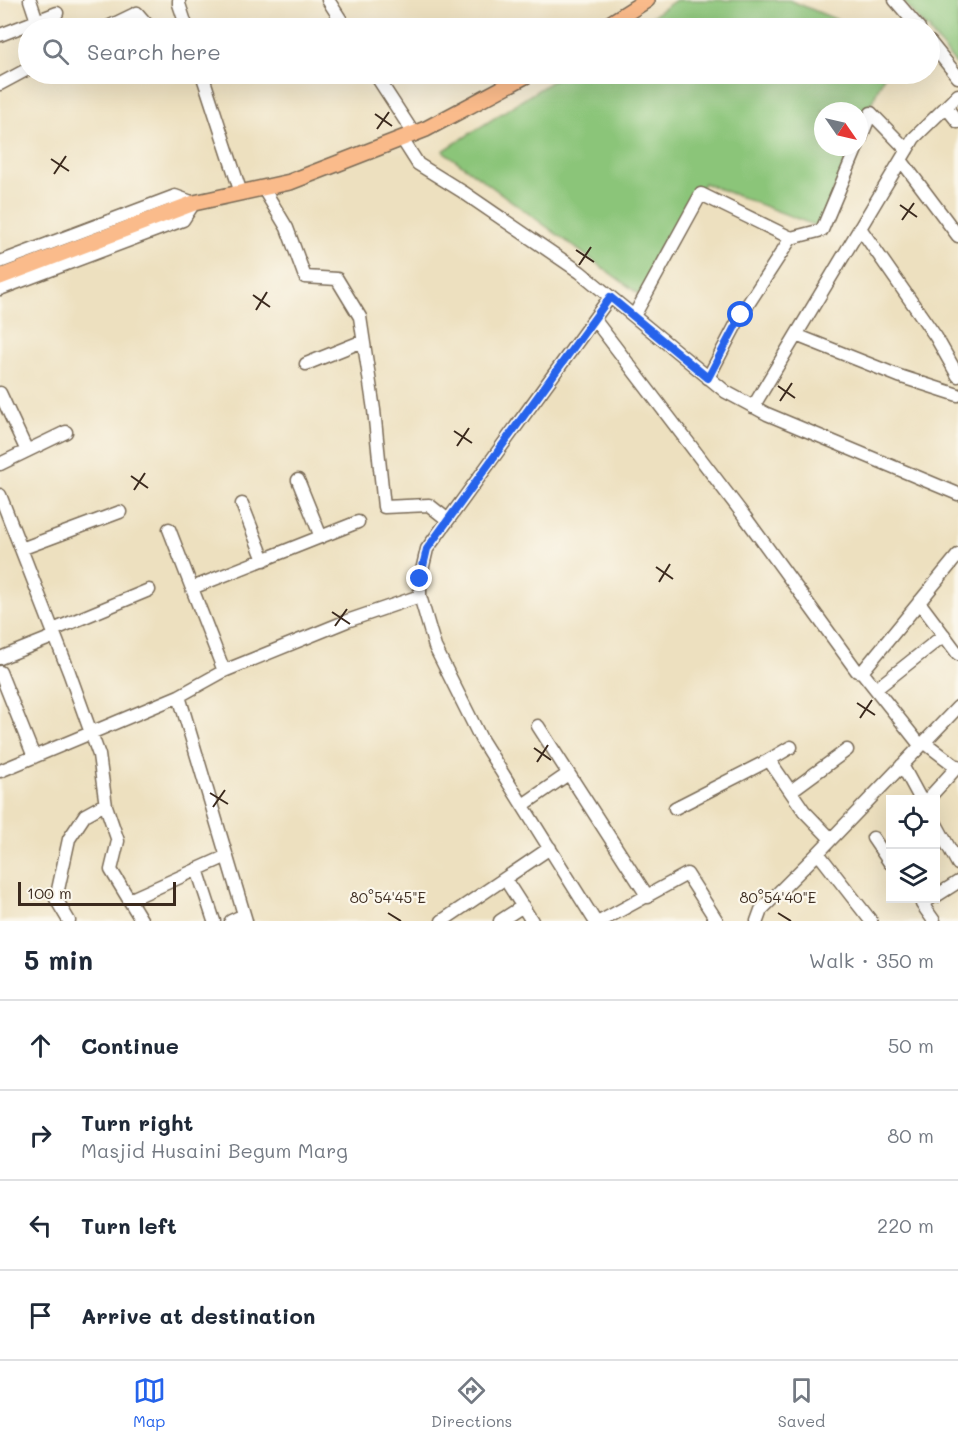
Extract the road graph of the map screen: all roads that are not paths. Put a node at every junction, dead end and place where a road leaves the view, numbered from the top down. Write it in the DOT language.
graph roads {
  1 [pos="30,0"];
  2 [pos="179,0"];
  3 [pos="328,0"];
  4 [pos="647,0"];
  5 [pos="896,0"];
  6 [pos="57,13"];
  7 [pos="36,18"];
  8 [pos="44,18"];
  9 [pos="127,18"];
  10 [pos="140,18"];
  11 [pos="183,18"];
  12 [pos="340,18"];
  13 [pos="619,18"];
  14 [pos="911,18"];
  15 [pos="18,28"];
  16 [pos="0,35"];
  17 [pos="940,54"];
  18 [pos="18,74"];
  19 [pos="958,76"];
  20 [pos="0,84"];
  21 [pos="205,84"];
  22 [pos="380,84"];
  23 [pos="510,84"];
  24 [pos="958,96"];
  25 [pos="946,107"];
  26 [pos="868,121"];
  27 [pos="958,122"];
  28 [pos="408,136"];
  29 [pos="904,155"];
  30 [pos="853,156"];
  31 [pos="263,188"];
  32 [pos="241,193"];
  33 [pos="194,203"];
  34 [pos="860,228"];
  35 [pos="958,236"];
  36 [pos="791,238"];
  37 [pos="0,262"];
  38 [pos="0,277"];
  39 [pos="0,289"];
  40 [pos="610,297"];
  41 [pos="634,316"];
  42 [pos="594,319"];
  43 [pos="796,335"];
  44 [pos="363,341"];
  45 [pos="306,364"];
  46 [pos="958,376"];
  47 [pos="708,378"];
  48 [pos="0,393"];
  49 [pos="958,395"];
  50 [pos="753,406"];
  51 [pos="66,432"];
  52 [pos="27,451"];
  53 [pos="0,464"];
  54 [pos="298,480"];
  55 [pos="958,494"];
  56 [pos="0,495"];
  57 [pos="242,504"];
  58 [pos="120,512"];
  59 [pos="448,520"];
  60 [pos="358,522"];
  61 [pos="170,529"];
  62 [pos="321,537"];
  63 [pos="21,549"];
  64 [pos="958,555"];
  65 [pos="264,560"];
  66 [pos="192,588"];
  67 [pos="150,590"];
  68 [pos="420,596"];
  69 [pos="919,602"];
  70 [pos="54,633"];
  71 [pos="944,635"];
  72 [pos="958,654"];
  73 [pos="0,658"];
  74 [pos="224,671"];
  75 [pos="0,672"];
  76 [pos="862,672"];
  77 [pos="876,689"];
  78 [pos="179,696"];
  79 [pos="958,707"];
  80 [pos="538,726"];
  81 [pos="91,733"];
  82 [pos="922,744"];
  83 [pos="791,747"];
  84 [pos="847,750"];
  85 [pos="34,757"];
  86 [pos="769,760"];
  87 [pos="902,765"];
  88 [pos="958,767"];
  89 [pos="0,771"];
  90 [pos="568,774"];
  91 [pos="790,791"];
  92 [pos="918,795"];
  93 [pos="932,795"];
  94 [pos="105,804"];
  95 [pos="523,806"];
  96 [pos="675,808"];
  97 [pos="940,831"];
  98 [pos="873,838"];
  99 [pos="831,839"];
  100 [pos="550,848"];
  101 [pos="818,853"];
  102 [pos="227,856"];
  103 [pos="886,856"];
  104 [pos="958,864"];
  105 [pos="197,869"];
  106 [pos="505,879"];
  107 [pos="958,882"];
  108 [pos="940,893"];
  109 [pos="648,897"];
  110 [pos="129,900"];
  111 [pos="925,903"];
  112 [pos="523,906"];
  113 [pos="245,918"];
  114 [pos="69,921"];
  115 [pos="142,921"];
  116 [pos="214,921"];
  117 [pos="231,921"];
  118 [pos="442,921"];
  119 [pos="500,921"];
  120 [pos="532,921"];
  121 [pos="595,921"];
  122 [pos="601,921"];
  123 [pos="717,921"];
  124 [pos="757,921"];
  125 [pos="871,921"];
  126 [pos="934,921"];
  1 -- 7 [label="street"];
  2 -- 11 [label="street"];
  3 -- 12 [label="street"];
  4 -- 13 [label="main road"];
  5 -- 14 [label="street"];
  6 -- 8 [label="street"];
  9 -- 10 [label="street"];
  15 -- 16 [label="street"];
  17 -- 19 [label="street"];
  18 -- 20 [label="street"];
  21 -- 32 [label="street"];
  22 -- 28 [label="street"];
  23 -- 28 [label="main road"];
  24 -- 25 [label="street"];
  25 -- 27 [label="street"];
  25 -- 29 [label="street"];
  26 -- 29 [label="street"];
  28 -- 31 [label="main road"];
  28 -- 40 [label="street"];
  29 -- 34 [label="street"];
  29 -- 35 [label="street"];
  30 -- 36 [label="street"];
  31 -- 32 [label="main road"];
  31 -- 44 [label="street"];
  32 -- 33 [label="main road"];
  33 -- 37 [label="street"];
  33 -- 38 [label="main road"];
  33 -- 39 [label="street"];
  34 -- 43 [label="street"];
  34 -- 46 [label="street"];
  36 -- 41 [label="street"];
  36 -- 47 [label="street"];
  40 -- 41 [label="street"];
  40 -- 42 [label="street"];
  41 -- 47 [label="street"];
  42 -- 59 [label="street"];
  42 -- 76 [label="street"];
  43 -- 49 [label="street"];
  43 -- 50 [label="street"];
  44 -- 45 [label="street"];
  44 -- 59 [label="street"];
  47 -- 50 [label="street"];
  48 -- 52 [label="street"];
  50 -- 55 [label="street"];
  51 -- 52 [label="street"];
  52 -- 53 [label="street"];
  54 -- 62 [label="street"];
  56 -- 63 [label="street"];
  57 -- 65 [label="street"];
  58 -- 63 [label="street"];
  59 -- 68 [label="street"];
  60 -- 62 [label="street"];
  61 -- 66 [label="street"];
  62 -- 65 [label="street"];
  63 -- 70 [label="street"];
  64 -- 69 [label="street"];
  65 -- 66 [label="street"];
  66 -- 74 [label="street"];
  67 -- 70 [label="street"];
  68 -- 74 [label="street"];
  68 -- 95 [label="street"];
  69 -- 71 [label="street"];
  69 -- 76 [label="street"];
  70 -- 73 [label="street"];
  70 -- 81 [label="street"];
  71 -- 72 [label="street"];
  71 -- 77 [label="street"];
  74 -- 78 [label="street"];
  75 -- 85 [label="street"];
  76 -- 77 [label="street"];
  77 -- 82 [label="street"];
  78 -- 81 [label="street"];
  78 -- 102 [label="street"];
  79 -- 82 [label="street"];
  80 -- 90 [label="street"];
  81 -- 85 [label="street"];
  81 -- 94 [label="street"];
  82 -- 87 [label="street"];
  82 -- 88 [label="street"];
  83 -- 86 [label="street"];
  84 -- 91 [label="street"];
  85 -- 89 [label="street"];
  86 -- 91 [label="street"];
  86 -- 96 [label="street"];
  87 -- 92 [label="street"];
  87 -- 99 [label="street"];
  88 -- 93 [label="street"];
  90 -- 95 [label="street"];
  90 -- 109 [label="street"];
  91 -- 99 [label="street"];
  94 -- 110 [label="street"];
  94 -- 114 [label="street"];
  95 -- 100 [label="street"];
  97 -- 104 [label="street"];
  98 -- 103 [label="street"];
  99 -- 101 [label="street"];
  100 -- 106 [label="street"];
  100 -- 121 [label="street"];
  101 -- 124 [label="street"];
  101 -- 125 [label="street"];
  102 -- 105 [label="street"];
  102 -- 113 [label="street"];
  105 -- 110 [label="street"];
  105 -- 116 [label="street"];
  106 -- 112 [label="street"];
  106 -- 118 [label="street"];
  107 -- 108 [label="street"];
  109 -- 122 [label="street"];
  109 -- 123 [label="street"];
  110 -- 115 [label="street"];
  111 -- 126 [label="street"];
  112 -- 119 [label="street"];
  112 -- 120 [label="street"];
  113 -- 117 [label="street"];
}
